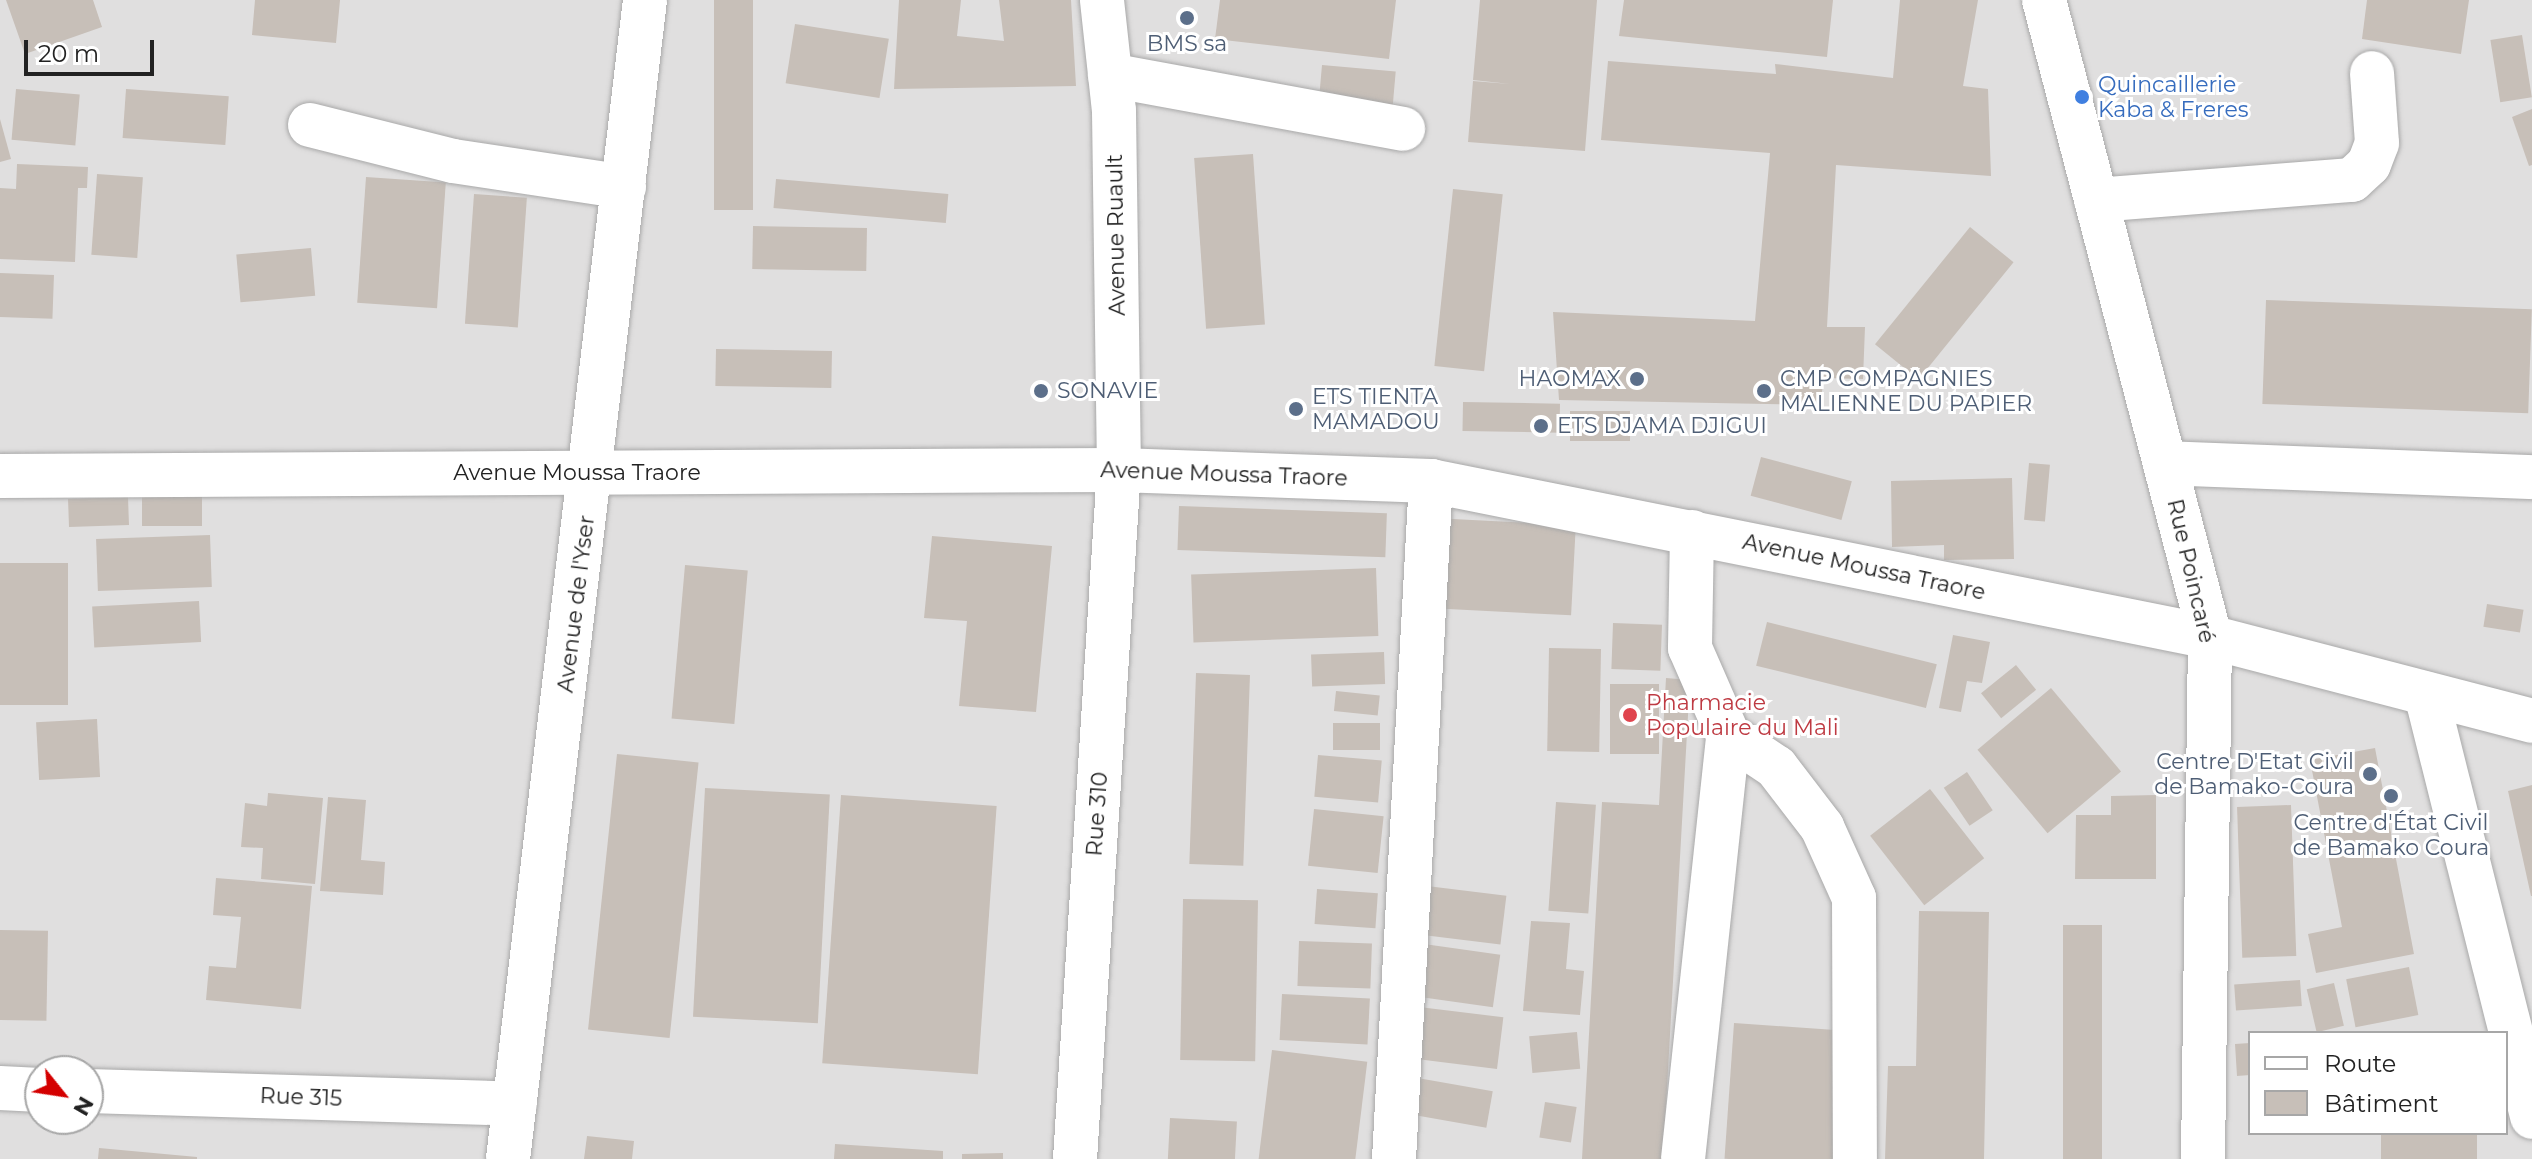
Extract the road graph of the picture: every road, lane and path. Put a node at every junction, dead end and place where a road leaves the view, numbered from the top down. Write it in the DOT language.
graph roads {
  1 [pos="645,0"];
  2 [pos="1102,0"];
  3 [pos="2044,0"];
  4 [pos="2372,73"];
  5 [pos="1110,75"];
  6 [pos="310,125"];
  7 [pos="1403,129"];
  8 [pos="624,187"];
  9 [pos="2096,200"];
  10 [pos="2165,463"];
  11 [pos="1119,470"];
  12 [pos="592,473"];
  13 [pos="0,476"];
  14 [pos="2532,477"];
  15 [pos="1431,481"];
  16 [pos="1692,532"];
  17 [pos="2210,637"];
  18 [pos="2426,694"];
  19 [pos="2532,721"];
  20 [pos="1728,735"];
  21 [pos="0,1088"];
  22 [pos="24,1089"];
  23 [pos="104,1091"];
  24 [pos="515,1104"];
  25 [pos="2532,1117"];
  26 [pos="508,1159"];
  27 [pos="1075,1159"];
  28 [pos="1394,1159"];
  29 [pos="1683,1159"];
  30 [pos="1855,1159"];
  31 [pos="2203,1159"];
  1 -- 8 [label="street, Avenue de l'Yser"];
  2 -- 5 [label="street, Avenue Ruault"];
  3 -- 9 [label="street, Rue Poincaré"];
  4 -- 9 [label="street"];
  5 -- 7 [label="street"];
  5 -- 11 [label="street, Avenue Ruault"];
  6 -- 8 [label="street"];
  8 -- 12 [label="street, Avenue de l'Yser"];
  9 -- 10 [label="street, Rue Poincaré"];
  10 -- 14 [label="street"];
  10 -- 17 [label="street, Rue Poincaré"];
  11 -- 12 [label="street, Avenue Moussa Traore"];
  11 -- 15 [label="street, Avenue Moussa Traore"];
  11 -- 27 [label="street, Rue 310"];
  12 -- 13 [label="street, Avenue Moussa Traore"];
  12 -- 24 [label="street, Avenue de l'Yser"];
  15 -- 16 [label="street, Avenue Moussa Traore"];
  15 -- 28 [label="street"];
  16 -- 17 [label="street, Avenue Moussa Traore"];
  16 -- 20 [label="street"];
  17 -- 18 [label="street, Avenue Moussa Traore"];
  17 -- 31 [label="street, Rue Poincaré"];
  18 -- 19 [label="street, Avenue Moussa Traore"];
  18 -- 25 [label="street"];
  20 -- 29 [label="street"];
  20 -- 30 [label="street"];
  21 -- 22 [label="street"];
  23 -- 24 [label="street, Rue 315"];
  24 -- 26 [label="street, Avenue de l'Yser"];
}
